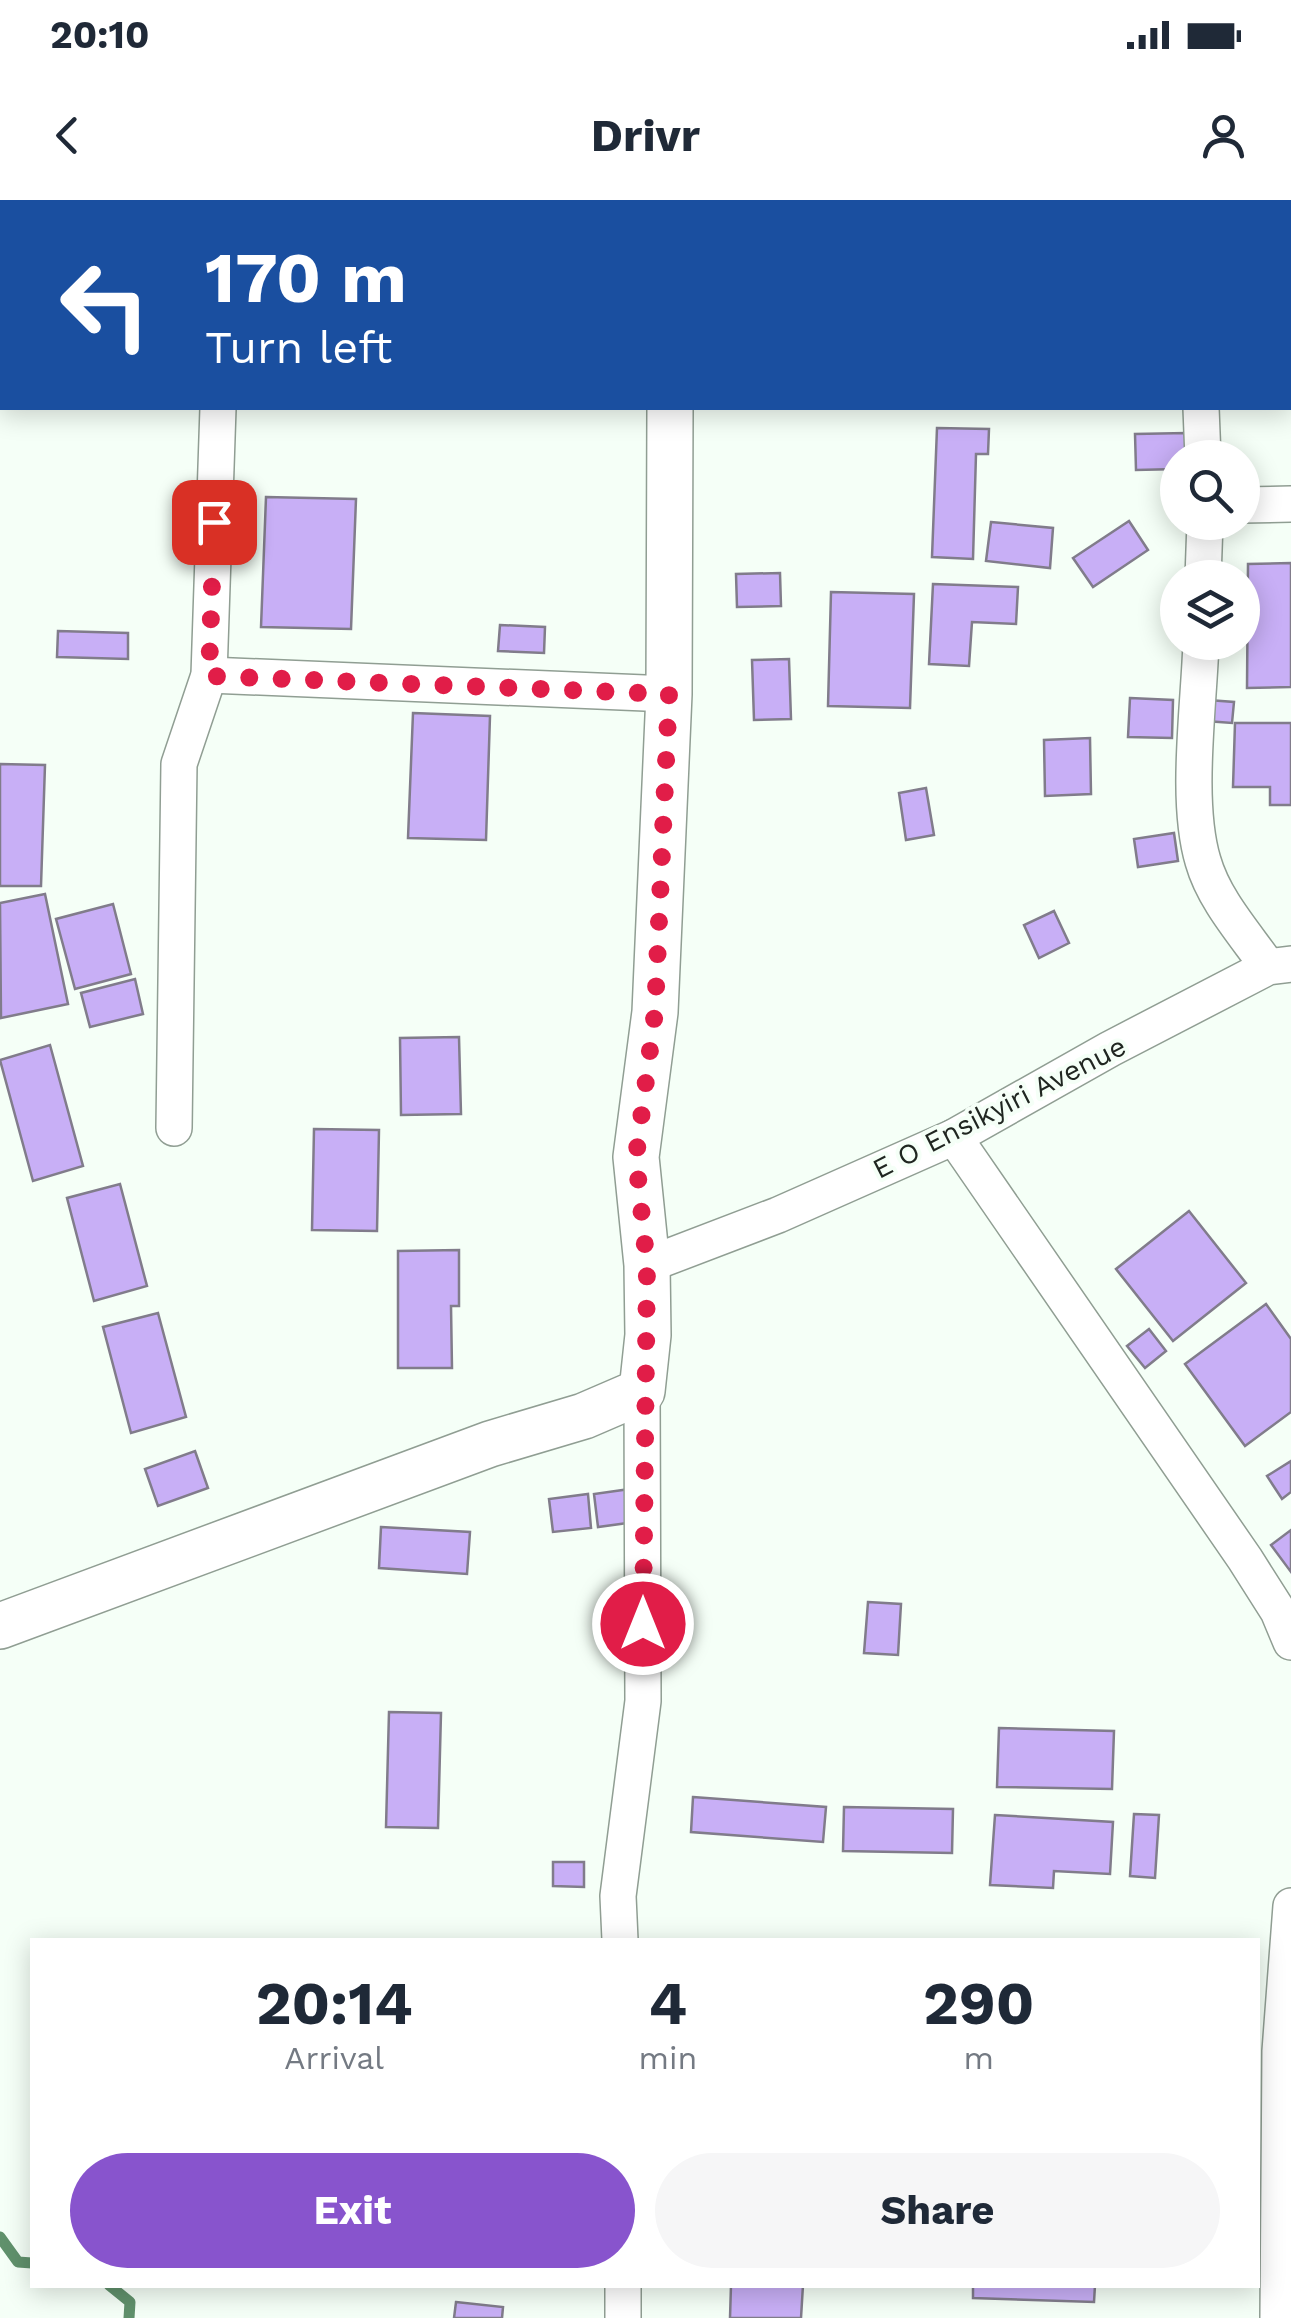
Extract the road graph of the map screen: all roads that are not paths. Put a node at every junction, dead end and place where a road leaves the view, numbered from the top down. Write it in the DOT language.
graph roads {
  1 [pos="218,410"];
  2 [pos="670,410"];
  3 [pos="1201,410"];
  4 [pos="1203,440"];
  5 [pos="1291,504"];
  6 [pos="1260,505"];
  7 [pos="1200,660"];
  8 [pos="209,676"];
  9 [pos="669,694"];
  10 [pos="1280,966"];
  11 [pos="174,1128"];
  12 [pos="954,1136"];
  13 [pos="647,1266"];
  14 [pos="642,1392"];
  15 [pos="0,1626"];
  16 [pos="1291,1642"];
  17 [pos="1291,1906"];
  18 [pos="620,1938"];
  19 [pos="1276,2051"];
  20 [pos="624,2288"];
  21 [pos="623,2318"];
  22 [pos="1278,2318"];
  1 -- 8 [label="street"];
  2 -- 9 [label="street"];
  3 -- 4 [label="street"];
  5 -- 6 [label="street"];
  7 -- 10 [label="street"];
  8 -- 9 [label="street"];
  8 -- 11 [label="street"];
  9 -- 13 [label="street"];
  10 -- 12 [label="street, E O Ensikyiri Avenue"];
  12 -- 13 [label="street, E O Ensikyiri Avenue"];
  12 -- 16 [label="street"];
  13 -- 14 [label="street"];
  14 -- 15 [label="street"];
  14 -- 18 [label="street"];
  17 -- 19 [label="street"];
  19 -- 22 [label="street"];
  20 -- 21 [label="street"];
}
